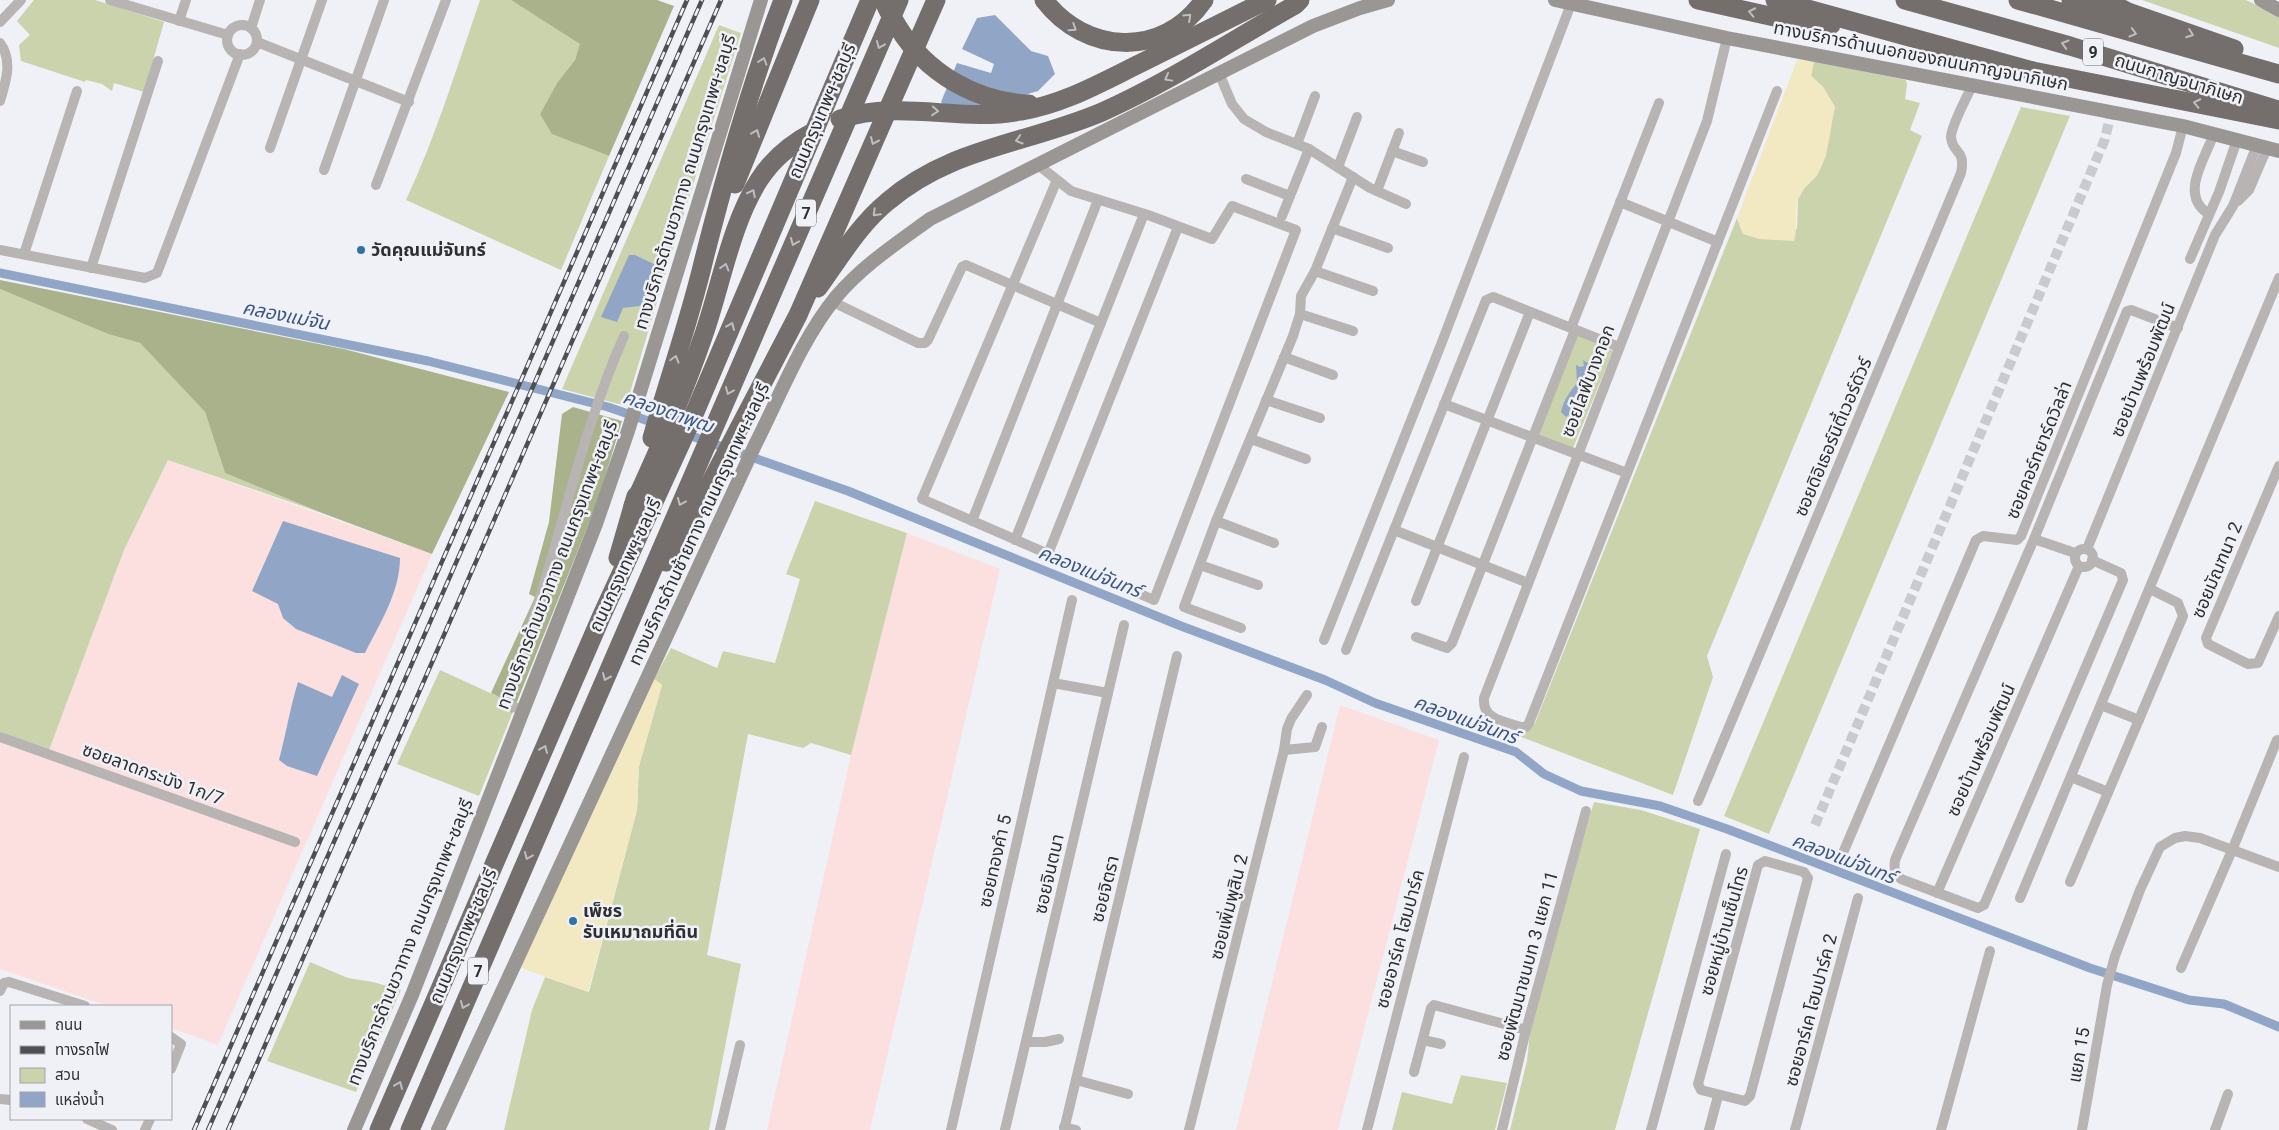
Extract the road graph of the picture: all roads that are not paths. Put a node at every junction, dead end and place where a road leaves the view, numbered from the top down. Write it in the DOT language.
graph roads {
  1 [pos="21,0"];
  2 [pos="186,0"];
  3 [pos="260,0"];
  4 [pos="322,0"];
  5 [pos="384,0"];
  6 [pos="446,0"];
  7 [pos="761,0"];
  8 [pos="810,0"];
  9 [pos="870,0"];
  10 [pos="884,0"];
  11 [pos="899,0"];
  12 [pos="936,0"];
  13 [pos="1044,0"];
  14 [pos="1204,0"];
  15 [pos="1267,0"];
  16 [pos="1285,0"];
  17 [pos="1300,0"];
  18 [pos="1388,0"];
  19 [pos="1555,0"];
  20 [pos="1698,0"];
  21 [pos="1775,0"];
  22 [pos="1905,0"];
  23 [pos="2018,0"];
  24 [pos="2070,0"];
  25 [pos="2106,0"];
  26 [pos="2260,0"];
  27 [pos="116,1"];
  28 [pos="1571,4"];
  29 [pos="781,6"];
  30 [pos="2279,10"];
  31 [pos="2128,12"];
  32 [pos="179,21"];
  33 [pos="0,22"];
  34 [pos="251,28"];
  35 [pos="1887,32"];
  36 [pos="228,35"];
  37 [pos="1727,38"];
  38 [pos="0,42"];
  39 [pos="256,42"];
  40 [pos="240,54"];
  41 [pos="301,60"];
  42 [pos="158,61"];
  43 [pos="2279,68"];
  44 [pos="1219,74"];
  45 [pos="2279,74"];
  46 [pos="356,82"];
  47 [pos="1972,86"];
  48 [pos="77,91"];
  49 [pos="1778,91"];
  50 [pos="1315,96"];
  51 [pos="0,101"];
  52 [pos="409,102"];
  53 [pos="1659,103"];
  54 [pos="2279,110"];
  55 [pos="1358,117"];
  56 [pos="2279,120"];
  57 [pos="2183,126"];
  58 [pos="1399,133"];
  59 [pos="2214,134"];
  60 [pos="2237,140"];
  61 [pos="1297,144"];
  62 [pos="270,148"];
  63 [pos="1309,148"];
  64 [pos="2268,148"];
  65 [pos="1392,151"];
  66 [pos="1423,162"];
  67 [pos="1037,164"];
  68 [pos="1338,168"];
  69 [pos="324,170"];
  70 [pos="1353,177"];
  71 [pos="1246,179"];
  72 [pos="1057,180"];
  73 [pos="376,185"];
  74 [pos="1377,192"];
  75 [pos="1290,196"];
  76 [pos="1098,200"];
  77 [pos="1620,202"];
  78 [pos="1406,204"];
  79 [pos="1144,214"];
  80 [pos="2209,214"];
  81 [pos="1282,216"];
  82 [pos="1667,220"];
  83 [pos="1178,227"];
  84 [pos="1332,228"];
  85 [pos="1718,242"];
  86 [pos="1388,248"];
  87 [pos="0,250"];
  88 [pos="24,254"];
  89 [pos="704,259"];
  90 [pos="2190,259"];
  91 [pos="91,268"];
  92 [pos="1315,271"];
  93 [pos="2279,278"];
  94 [pos="1013,285"];
  95 [pos="1373,291"];
  96 [pos="833,302"];
  97 [pos="1057,304"];
  98 [pos="1530,312"];
  99 [pos="1300,314"];
  100 [pos="798,315"];
  101 [pos="1101,323"];
  102 [pos="2178,328"];
  103 [pos="1573,329"];
  104 [pos="1353,331"];
  105 [pos="624,336"];
  106 [pos="1619,347"];
  107 [pos="1284,357"];
  108 [pos="1334,375"];
  109 [pos="1266,400"];
  110 [pos="1444,404"];
  111 [pos="668,409"];
  112 [pos="1320,418"];
  113 [pos="1487,420"];
  114 [pos="1532,437"];
  115 [pos="1251,439"];
  116 [pos="664,445"];
  117 [pos="1578,454"];
  118 [pos="1306,459"];
  119 [pos="2279,466"];
  120 [pos="1627,473"];
  121 [pos="972,521"];
  122 [pos="1216,521"];
  123 [pos="1394,530"];
  124 [pos="2034,539"];
  125 [pos="1016,540"];
  126 [pos="1274,543"];
  127 [pos="1437,547"];
  128 [pos="2087,549"];
  129 [pos="2076,553"];
  130 [pos="1048,554"];
  131 [pos="2092,560"];
  132 [pos="1482,564"];
  133 [pos="1200,565"];
  134 [pos="2079,566"];
  135 [pos="1528,583"];
  136 [pos="1258,585"];
  137 [pos="2150,589"];
  138 [pos="1072,600"];
  139 [pos="1416,601"];
  140 [pos="602,615"];
  141 [pos="2279,616"];
  142 [pos="1124,625"];
  143 [pos="1241,628"];
  144 [pos="625,632"];
  145 [pos="1416,637"];
  146 [pos="1324,640"];
  147 [pos="1346,650"];
  148 [pos="1178,656"];
  149 [pos="1053,683"];
  150 [pos="1108,693"];
  151 [pos="1307,695"];
  152 [pos="2101,705"];
  153 [pos="522,711"];
  154 [pos="2139,720"];
  155 [pos="1322,727"];
  156 [pos="0,737"];
  157 [pos="2277,740"];
  158 [pos="1284,750"];
  159 [pos="1464,757"];
  160 [pos="2072,777"];
  161 [pos="2108,792"];
  162 [pos="1698,801"];
  163 [pos="1586,811"];
  164 [pos="295,842"];
  165 [pos="2233,848"];
  166 [pos="1844,853"];
  167 [pos="1726,854"];
  168 [pos="2279,867"];
  169 [pos="2070,882"];
  170 [pos="1937,893"];
  171 [pos="1858,898"];
  172 [pos="2020,898"];
  173 [pos="1990,951"];
  174 [pos="2181,968"];
  175 [pos="0,991"];
  176 [pos="69,1004"];
  177 [pos="1526,1030"];
  178 [pos="172,1038"];
  179 [pos="1060,1039"];
  180 [pos="1423,1040"];
  181 [pos="1027,1042"];
  182 [pos="1441,1044"];
  183 [pos="740,1045"];
  184 [pos="172,1066"];
  185 [pos="1414,1072"];
  186 [pos="1076,1080"];
  187 [pos="1128,1094"];
  188 [pos="2228,1094"];
  189 [pos="1718,1096"];
  190 [pos="89,1120"];
  191 [pos="1064,1129"];
  192 [pos="112,1130"];
  193 [pos="354,1130"];
  194 [pos="380,1130"];
  195 [pos="410,1130"];
  196 [pos="438,1130"];
  197 [pos="720,1130"];
  198 [pos="951,1130"];
  199 [pos="1006,1130"];
  200 [pos="1076,1130"];
  201 [pos="1189,1130"];
  202 [pos="1367,1130"];
  203 [pos="1502,1130"];
  204 [pos="1651,1130"];
  205 [pos="1709,1130"];
  206 [pos="1795,1130"];
  207 [pos="1941,1130"];
  208 [pos="2082,1130"];
  209 [pos="2216,1130"];
  1 -- 33 [label="street"];
  2 -- 32 [label="street"];
  3 -- 34 [label="street"];
  4 -- 41 [label="street"];
  5 -- 46 [label="street"];
  6 -- 52 [label="street"];
  7 -- 153 [label="main road, ทางบริการด้านขวาทาง ถนนกรุงเทพฯ-ชลบุรี"];
  89 -- 8 [label="highway, one-way"];
  116 -- 9 [label="highway, ถนนกรุงเทพฯ-ชลบุรี / 7, one-way"];
  10 -- 16 [label="highway"];
  11 -- 144 [label="highway, ถนนกรุงเทพฯ-ชลบุรี / 7, one-way"];
  12 -- 100 [label="highway, one-way"];
  13 -- 14 [label="highway, one-way"];
  111 -- 15 [label="highway, one-way"];
  17 -- 100 [label="highway, one-way"];
  18 -- 44 [label="main road"];
  19 -- 28 [label="main road, ทางบริการด้านนอกของถนนกาญจนาภิเษก"];
  35 -- 20 [label="highway, one-way"];
  21 -- 35 [label="highway"];
  54 -- 22 [label="highway, ถนนกาญจนาภิเษก / 9, one-way"];
  23 -- 45 [label="highway, ถนนกาญจนาภิเษก / 9, one-way"];
  24 -- 31 [label="highway"];
  25 -- 31 [label="highway"];
  26 -- 30 [label="main road"];
  27 -- 32 [label="street"];
  28 -- 37 [label="main road, ทางบริการด้านนอกของถนนกาญจนาภิเษก"];
  28 -- 146 [label="street"];
  89 -- 29 [label="highway, one-way"];
  31 -- 43 [label="highway, one-way"];
  32 -- 36 [label="street"];
  34 -- 36 [label="street"];
  34 -- 39 [label="street"];
  56 -- 35 [label="highway, one-way"];
  36 -- 40 [label="street"];
  37 -- 47 [label="main road, ทางบริการด้านนอกของถนนกาญจนาภิเษก"];
  37 -- 82 [label="street, ซอยไลฟ์บางกอก"];
  38 -- 51 [label="street"];
  39 -- 40 [label="street"];
  39 -- 41 [label="street"];
  40 -- 91 [label="street"];
  41 -- 46 [label="street"];
  41 -- 62 [label="street"];
  42 -- 91 [label="street"];
  44 -- 61 [label="street"];
  44 -- 67 [label="main road, ทางบริการด้านซ้ายทาง ถนนกรุงเทพฯ-ชลบุรี"];
  46 -- 52 [label="street"];
  46 -- 69 [label="street"];
  47 -- 57 [label="main road, ทางบริการด้านนอกของถนนกาญจนาภิเษก"];
  47 -- 162 [label="street, ซอยดิอิเธอร์นิตี้เวอร์ดัวร์"];
  48 -- 88 [label="street"];
  49 -- 85 [label="street"];
  50 -- 61 [label="street"];
  52 -- 73 [label="street"];
  53 -- 77 [label="street"];
  55 -- 68 [label="street"];
  57 -- 59 [label="main road, ทางบริการด้านนอกของถนนกาญจนาภิเษก"];
  57 -- 166 [label="street, ซอยคอร์ทยาร์ดวิลล่า"];
  58 -- 65 [label="street"];
  59 -- 60 [label="main road, ทางบริการด้านนอกของถนนกาญจนาภิเษก"];
  59 -- 80 [label="street"];
  60 -- 64 [label="main road, ทางบริการด้านนอกของถนนกาญจนาภิเษก"];
  60 -- 80 [label="street"];
  61 -- 63 [label="street"];
  63 -- 68 [label="street"];
  63 -- 75 [label="street"];
  64 -- 102 [label="street, ซอยบ้านพร้อมพัฒน์"];
  65 -- 66 [label="street"];
  65 -- 74 [label="street"];
  67 -- 72 [label="street"];
  67 -- 96 [label="main road, ทางบริการด้านซ้ายทาง ถนนกรุงเทพฯ-ชลบุรี"];
  68 -- 70 [label="street"];
  70 -- 74 [label="street"];
  70 -- 84 [label="street"];
  71 -- 75 [label="street"];
  72 -- 76 [label="street"];
  72 -- 94 [label="street"];
  74 -- 78 [label="street"];
  75 -- 81 [label="street"];
  76 -- 79 [label="street"];
  76 -- 97 [label="street"];
  77 -- 82 [label="street"];
  77 -- 103 [label="street"];
  79 -- 83 [label="street"];
  79 -- 101 [label="street"];
  80 -- 90 [label="street"];
  82 -- 85 [label="street"];
  82 -- 106 [label="street, ซอยไลฟ์บางกอก"];
  83 -- 130 [label="street"];
  83 -- 130 [label="street"];
  84 -- 86 [label="street"];
  84 -- 92 [label="street"];
  85 -- 120 [label="street"];
  87 -- 88 [label="street"];
  88 -- 91 [label="street"];
  111 -- 89 [label="highway, one-way"];
  92 -- 95 [label="street"];
  92 -- 99 [label="street"];
  93 -- 137 [label="street"];
  94 -- 96 [label="street"];
  94 -- 97 [label="street"];
  94 -- 121 [label="street"];
  96 -- 196 [label="main road, ทางบริการด้านซ้ายทาง ถนนกรุงเทพฯ-ชลบุรี"];
  97 -- 101 [label="street"];
  97 -- 121 [label="street"];
  98 -- 103 [label="street"];
  98 -- 110 [label="street"];
  98 -- 113 [label="street"];
  99 -- 104 [label="street"];
  99 -- 107 [label="street"];
  100 -- 144 [label="highway"];
  101 -- 125 [label="street"];
  102 -- 124 [label="street"];
  102 -- 128 [label="street, ซอยบ้านพร้อมพัฒน์"];
  103 -- 106 [label="street"];
  103 -- 114 [label="street"];
  105 -- 153 [label="street"];
  106 -- 117 [label="street, ซอยไลฟ์บางกอก"];
  107 -- 108 [label="street"];
  107 -- 109 [label="street"];
  109 -- 112 [label="street"];
  109 -- 115 [label="street"];
  110 -- 113 [label="street"];
  110 -- 123 [label="street"];
  111 -- 116 [label="highway"];
  113 -- 114 [label="street"];
  113 -- 127 [label="street"];
  114 -- 117 [label="street"];
  114 -- 132 [label="street"];
  115 -- 118 [label="street"];
  115 -- 122 [label="street"];
  116 -- 140 [label="highway, ถนนกรุงเทพฯ-ชลบุรี / 7"];
  116 -- 140 [label="highway"];
  117 -- 120 [label="street"];
  117 -- 135 [label="street, ซอยไลฟ์บางกอก"];
  119 -- 141 [label="street, ซอยมัณฑนา 2"];
  120 -- 135 [label="street, ซอยไลฟ์บางกอก"];
  121 -- 125 [label="street"];
  122 -- 126 [label="street"];
  122 -- 133 [label="street"];
  123 -- 127 [label="street"];
  123 -- 147 [label="street"];
  124 -- 129 [label="street"];
  124 -- 170 [label="street"];
  125 -- 130 [label="street"];
  127 -- 132 [label="street"];
  127 -- 139 [label="street"];
  128 -- 129 [label="street"];
  128 -- 131 [label="street"];
  129 -- 134 [label="street"];
  131 -- 134 [label="street"];
  131 -- 170 [label="street"];
  132 -- 135 [label="street"];
  132 -- 145 [label="street"];
  133 -- 136 [label="street"];
  133 -- 143 [label="street"];
  134 -- 170 [label="street, ซอยบ้านพร้อมพัฒน์"];
  137 -- 152 [label="street"];
  137 -- 154 [label="street"];
  138 -- 149 [label="street, ซอยทองคำ 5"];
  194 -- 140 [label="highway, ถนนกรุงเทพฯ-ชลบุรี / 7, one-way"];
  142 -- 150 [label="street, ซอยจินตนา"];
  144 -- 195 [label="highway, ถนนกรุงเทพฯ-ชลบุรี / 7, one-way"];
  148 -- 186 [label="street, ซอยจิตรา"];
  149 -- 150 [label="street"];
  149 -- 198 [label="street, ซอยทองคำ 5"];
  150 -- 181 [label="street, ซอยจินตนา"];
  151 -- 158 [label="street, ซอยเพิ่มพูสิน 2"];
  152 -- 154 [label="street"];
  152 -- 160 [label="street"];
  153 -- 193 [label="main road, ทางบริการด้านขวาทาง ถนนกรุงเทพฯ-ชลบุรี"];
  154 -- 161 [label="street"];
  155 -- 158 [label="street"];
  156 -- 164 [label="street, ซอยลาดกระบัง 1ก/7"];
  157 -- 165 [label="street"];
  158 -- 201 [label="street, ซอยเพิ่มพูสิน 2"];
  159 -- 202 [label="street, ซอยอาร์เค โฮมปาร์ค"];
  160 -- 161 [label="street"];
  160 -- 172 [label="street"];
  161 -- 169 [label="street"];
  163 -- 177 [label="street, ซอยพัฒนาชนบท 3 แยก 11"];
  165 -- 168 [label="street, แยก 15"];
  165 -- 174 [label="street"];
  165 -- 208 [label="street, แยก 15"];
  167 -- 204 [label="street"];
  171 -- 206 [label="street, ซอยอาร์เค โฮมปาร์ค 2"];
  173 -- 207 [label="street"];
  175 -- 176 [label="street"];
  177 -- 180 [label="street"];
  177 -- 203 [label="street, ซอยพัฒนาชนบท 3 แยก 11"];
  178 -- 184 [label="street"];
  179 -- 181 [label="street"];
  180 -- 182 [label="street"];
  180 -- 185 [label="street"];
  181 -- 199 [label="street, ซอยจินตนา"];
  183 -- 197 [label="street"];
  186 -- 187 [label="street"];
  186 -- 191 [label="street, ซอยจิตรา"];
  188 -- 209 [label="street"];
  189 -- 189 [label="street, ซอยหมู่บ้านเซ็นโทร"];
  189 -- 205 [label="street"];
  190 -- 192 [label="street"];
  191 -- 200 [label="street"];
}
